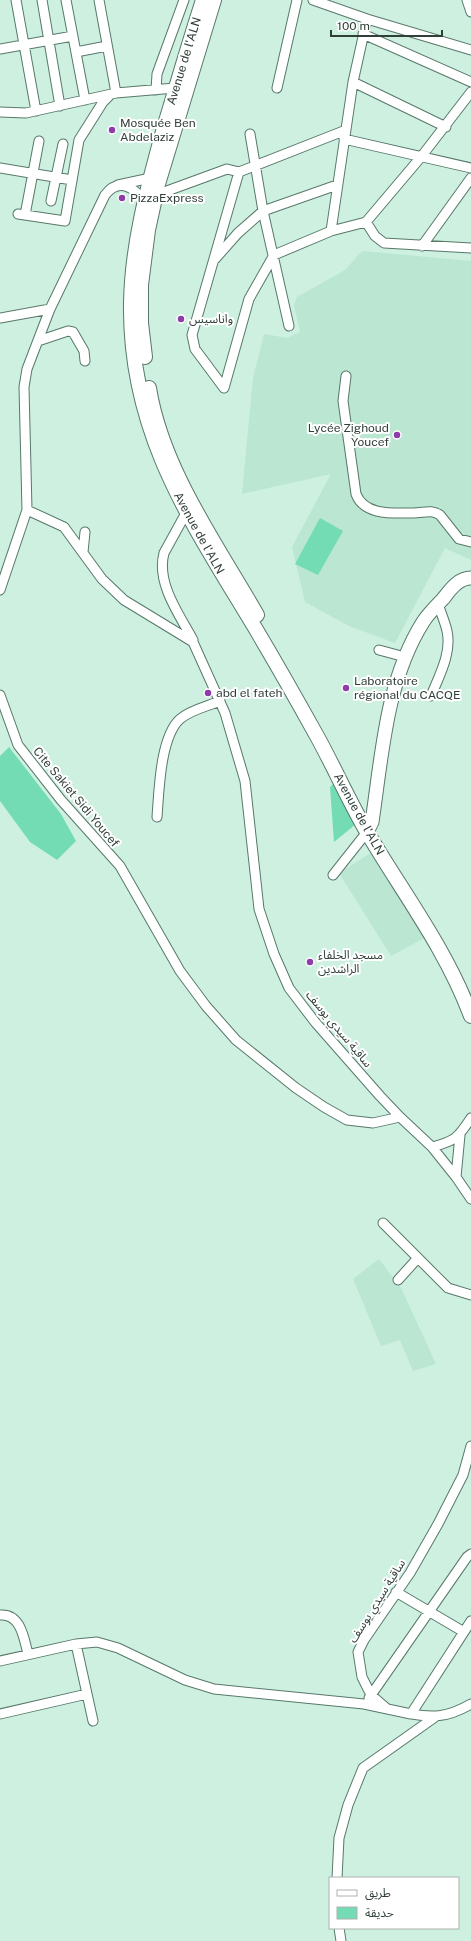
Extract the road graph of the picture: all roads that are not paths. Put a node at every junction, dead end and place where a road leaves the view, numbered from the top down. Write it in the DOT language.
graph roads {
  1 [pos="16,0"];
  2 [pos="42,0"];
  3 [pos="66,0"];
  4 [pos="98,0"];
  5 [pos="184,0"];
  6 [pos="203,0"];
  7 [pos="214,0"];
  8 [pos="297,0"];
  9 [pos="313,0"];
  10 [pos="468,0"];
  11 [pos="323,2"];
  12 [pos="471,12"];
  13 [pos="367,19"];
  14 [pos="363,34"];
  15 [pos="73,36"];
  16 [pos="49,40"];
  17 [pos="25,45"];
  18 [pos="107,46"];
  19 [pos="0,49"];
  20 [pos="471,50"];
  21 [pos="76,52"];
  22 [pos="353,82"];
  23 [pos="471,82"];
  24 [pos="175,88"];
  25 [pos="277,88"];
  26 [pos="156,90"];
  27 [pos="471,92"];
  28 [pos="113,94"];
  29 [pos="85,100"];
  30 [pos="60,106"];
  31 [pos="36,111"];
  32 [pos="0,112"];
  33 [pos="446,127"];
  34 [pos="250,134"];
  35 [pos="345,135"];
  36 [pos="39,141"];
  37 [pos="63,144"];
  38 [pos="421,157"];
  39 [pos="255,164"];
  40 [pos="0,168"];
  41 [pos="471,168"];
  42 [pos="239,172"];
  43 [pos="34,174"];
  44 [pos="156,176"];
  45 [pos="56,178"];
  46 [pos="471,178"];
  47 [pos="72,180"];
  48 [pos="117,185"];
  49 [pos="337,185"];
  50 [pos="150,198"];
  51 [pos="51,201"];
  52 [pos="263,211"];
  53 [pos="366,222"];
  54 [pos="331,231"];
  55 [pos="422,246"];
  56 [pos="471,248"];
  57 [pos="274,255"];
  58 [pos="213,261"];
  59 [pos="50,309"];
  60 [pos="0,318"];
  61 [pos="289,326"];
  62 [pos="38,341"];
  63 [pos="85,362"];
  64 [pos="346,376"];
  65 [pos="27,510"];
  66 [pos="191,510"];
  67 [pos="85,532"];
  68 [pos="471,542"];
  69 [pos="83,552"];
  70 [pos="471,578"];
  71 [pos="0,590"];
  72 [pos="438,604"];
  73 [pos="193,642"];
  74 [pos="379,650"];
  75 [pos="405,657"];
  76 [pos="0,695"];
  77 [pos="431,696"];
  78 [pos="220,702"];
  79 [pos="157,818"];
  80 [pos="369,827"];
  81 [pos="333,875"];
  82 [pos="471,993"];
  83 [pos="471,1016"];
  84 [pos="400,1117"];
  85 [pos="471,1118"];
  86 [pos="460,1135"];
  87 [pos="432,1147"];
  88 [pos="456,1177"];
  89 [pos="471,1199"];
  90 [pos="383,1223"];
  91 [pos="417,1259"];
  92 [pos="398,1280"];
  93 [pos="471,1295"];
  94 [pos="471,1446"];
  95 [pos="471,1554"];
  96 [pos="396,1592"];
  97 [pos="429,1612"];
  98 [pos="0,1615"];
  99 [pos="471,1621"];
  100 [pos="464,1632"];
  101 [pos="76,1644"];
  102 [pos="28,1654"];
  103 [pos="0,1661"];
  104 [pos="87,1694"];
  105 [pos="371,1695"];
  106 [pos="364,1704"];
  107 [pos="471,1704"];
  108 [pos="0,1714"];
  109 [pos="411,1714"];
  110 [pos="435,1717"];
  111 [pos="93,1722"];
  112 [pos="337,1877"];
  113 [pos="339,1929"];
  114 [pos="341,1941"];
  1 -- 17 [label="street"];
  2 -- 16 [label="street"];
  3 -- 15 [label="street"];
  4 -- 18 [label="street"];
  5 -- 26 [label="street"];
  6 -- 24 [label="main road, Avenue de l'ALN"];
  7 -- 44 [label="main road"];
  8 -- 25 [label="street"];
  9 -- 11 [label="street"];
  10 -- 12 [label="street"];
  11 -- 13 [label="street"];
  13 -- 14 [label="street"];
  13 -- 20 [label="street"];
  14 -- 22 [label="street"];
  14 -- 23 [label="street"];
  15 -- 16 [label="street"];
  15 -- 21 [label="street"];
  16 -- 17 [label="street"];
  16 -- 30 [label="street"];
  17 -- 19 [label="street"];
  17 -- 31 [label="street"];
  18 -- 21 [label="street"];
  18 -- 28 [label="street"];
  21 -- 29 [label="street"];
  22 -- 33 [label="street"];
  22 -- 35 [label="street"];
  24 -- 26 [label="street"];
  24 -- 44 [label="main road, Avenue de l'ALN"];
  26 -- 28 [label="street"];
  27 -- 33 [label="street"];
  28 -- 29 [label="street"];
  28 -- 47 [label="street"];
  29 -- 30 [label="street"];
  30 -- 31 [label="street"];
  31 -- 32 [label="street"];
  33 -- 38 [label="street"];
  34 -- 39 [label="street"];
  35 -- 38 [label="street"];
  35 -- 39 [label="street"];
  35 -- 49 [label="street"];
  36 -- 43 [label="street"];
  37 -- 45 [label="street"];
  38 -- 41 [label="street"];
  38 -- 53 [label="street"];
  39 -- 42 [label="street"];
  39 -- 52 [label="street"];
  40 -- 43 [label="street"];
  42 -- 50 [label="street"];
  42 -- 58 [label="street"];
  43 -- 45 [label="street"];
  43 -- 47 [label="street"];
  44 -- 48 [label="street"];
  44 -- 50 [label="main road"];
  45 -- 47 [label="street"];
  45 -- 51 [label="street"];
  46 -- 55 [label="street"];
  48 -- 50 [label="street"];
  48 -- 59 [label="street"];
  49 -- 52 [label="street"];
  49 -- 54 [label="street"];
  50 -- 66 [label="main road"];
  52 -- 57 [label="street"];
  52 -- 58 [label="street"];
  53 -- 54 [label="street"];
  53 -- 55 [label="street"];
  54 -- 57 [label="street"];
  55 -- 56 [label="street"];
  57 -- 58 [label="street"];
  57 -- 61 [label="street"];
  59 -- 60 [label="street"];
  59 -- 62 [label="street"];
  62 -- 63 [label="street"];
  62 -- 65 [label="street"];
  64 -- 68 [label="street"];
  65 -- 69 [label="street"];
  65 -- 71 [label="street"];
  66 -- 73 [label="street, ساقية سيدي يوسف"];
  66 -- 80 [label="main road"];
  67 -- 69 [label="street"];
  69 -- 73 [label="street"];
  70 -- 72 [label="main road"];
  72 -- 75 [label="main road"];
  72 -- 77 [label="street"];
  73 -- 78 [label="street, ساقية سيدي يوسف"];
  74 -- 75 [label="street"];
  75 -- 80 [label="main road"];
  76 -- 84 [label="street, Cite Sakiet Sidi Youcef"];
  78 -- 79 [label="street"];
  78 -- 84 [label="street, ساقية سيدي يوسف"];
  80 -- 81 [label="street"];
  80 -- 82 [label="main road"];
  80 -- 83 [label="main road, Avenue de l'ALN"];
  84 -- 87 [label="street, ساقية سيدي يوسف"];
  85 -- 86 [label="street"];
  86 -- 87 [label="street"];
  86 -- 88 [label="street"];
  87 -- 88 [label="street, ساقية سيدي يوسف"];
  88 -- 89 [label="street, ساقية سيدي يوسف"];
  90 -- 91 [label="street"];
  91 -- 92 [label="street"];
  91 -- 93 [label="street"];
  94 -- 96 [label="street, ساقية سيدي يوسف"];
  95 -- 97 [label="street"];
  96 -- 97 [label="street"];
  96 -- 105 [label="street, ساقية سيدي يوسف"];
  97 -- 100 [label="street"];
  97 -- 105 [label="street"];
  98 -- 102 [label="street"];
  99 -- 100 [label="street"];
  100 -- 109 [label="street"];
  101 -- 102 [label="street"];
  101 -- 104 [label="street"];
  101 -- 106 [label="street"];
  102 -- 103 [label="street"];
  104 -- 108 [label="street"];
  104 -- 111 [label="street"];
  105 -- 106 [label="street"];
  105 -- 109 [label="street, ساقية سيدي يوسف"];
  106 -- 109 [label="street"];
  107 -- 110 [label="street, ساقية سيدي يوسف"];
  109 -- 110 [label="street, ساقية سيدي يوسف"];
  110 -- 112 [label="street"];
  113 -- 114 [label="street"];
}
